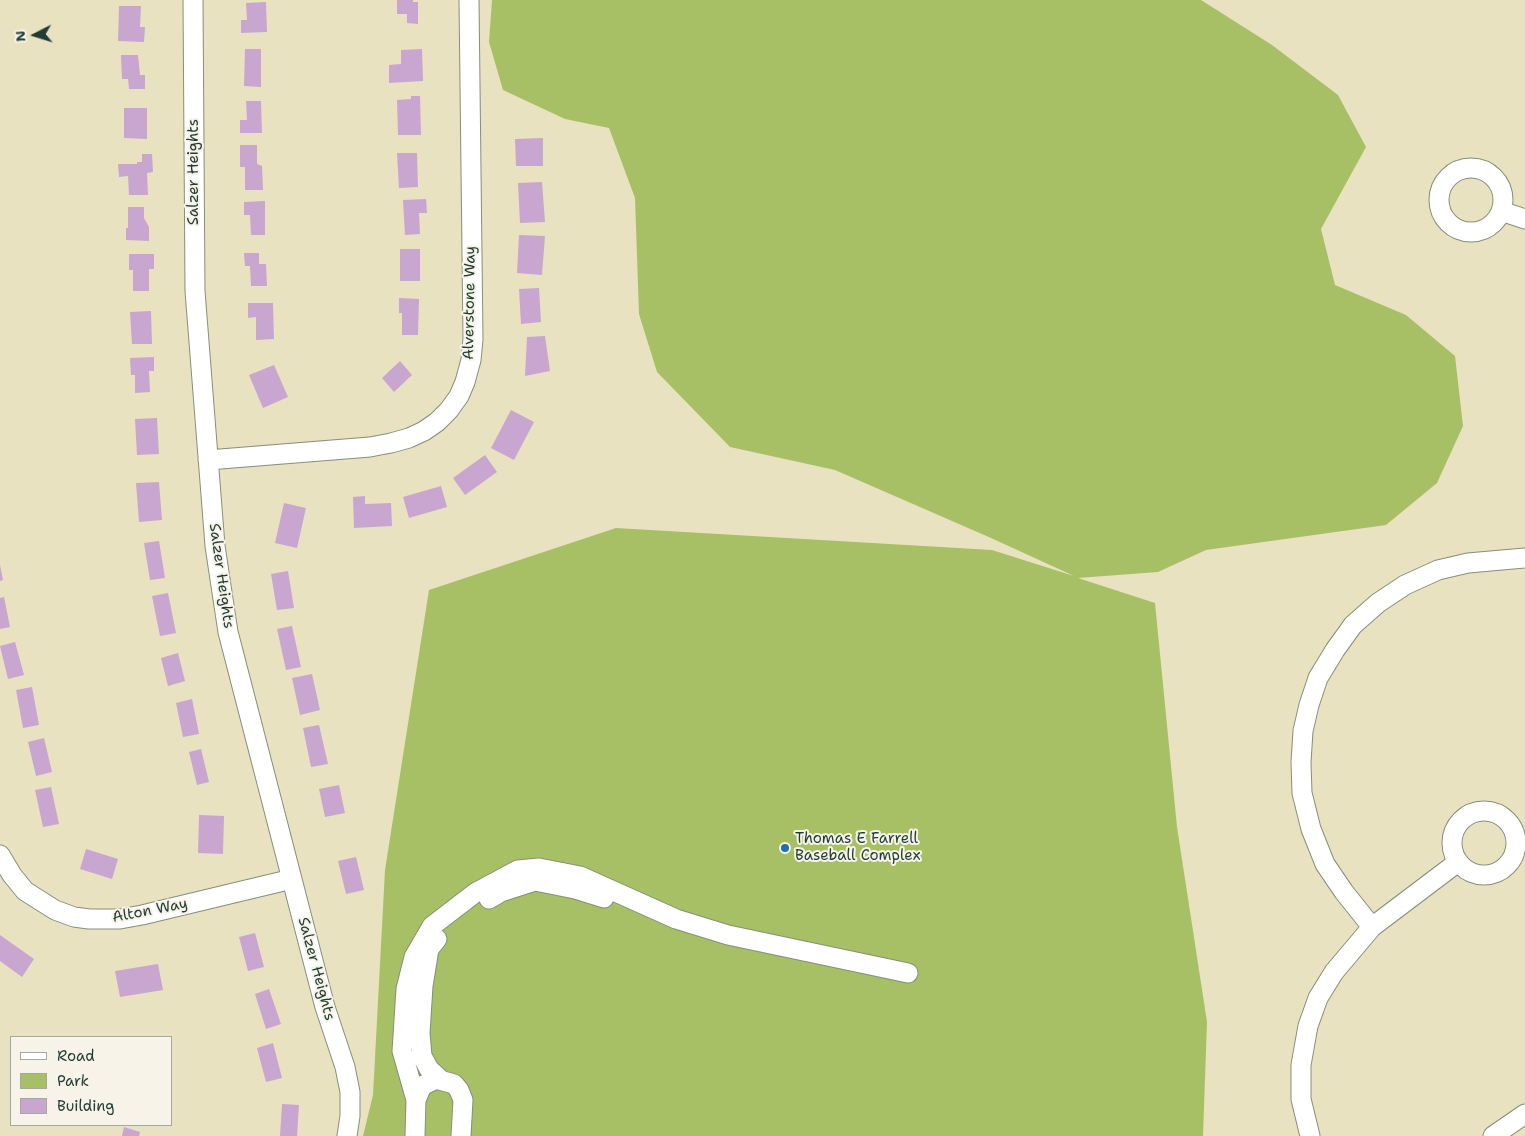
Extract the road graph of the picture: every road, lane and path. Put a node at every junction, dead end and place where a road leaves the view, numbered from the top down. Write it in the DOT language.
graph roads {
  1 [pos="193,0"];
  2 [pos="469,0"];
  3 [pos="1502,211"];
  4 [pos="1525,219"];
  5 [pos="208,460"];
  6 [pos="1525,558"];
  7 [pos="0,855"];
  8 [pos="1458,862"];
  9 [pos="292,879"];
  10 [pos="676,918"];
  11 [pos="1372,927"];
  12 [pos="908,973"];
  13 [pos="441,1080"];
  14 [pos="416,1100"];
  15 [pos="1525,1114"];
  16 [pos="347,1136"];
  17 [pos="415,1136"];
  18 [pos="461,1136"];
  19 [pos="1310,1136"];
  20 [pos="1493,1136"];
  1 -- 5 [label="street, Salzer Heights"];
  2 -- 5 [label="street, Alverstone Way"];
  3 -- 4 [label="street"];
  5 -- 9 [label="street, Salzer Heights"];
  6 -- 11 [label="street"];
  7 -- 9 [label="street, Alton Way"];
  8 -- 11 [label="street"];
  9 -- 16 [label="street, Salzer Heights"];
  10 -- 12 [label="street"];
  10 -- 13 [label="street"];
  10 -- 14 [label="street"];
  11 -- 19 [label="street"];
  13 -- 14 [label="street"];
  13 -- 18 [label="street"];
  14 -- 17 [label="street"];
  15 -- 20 [label="street"];
}
